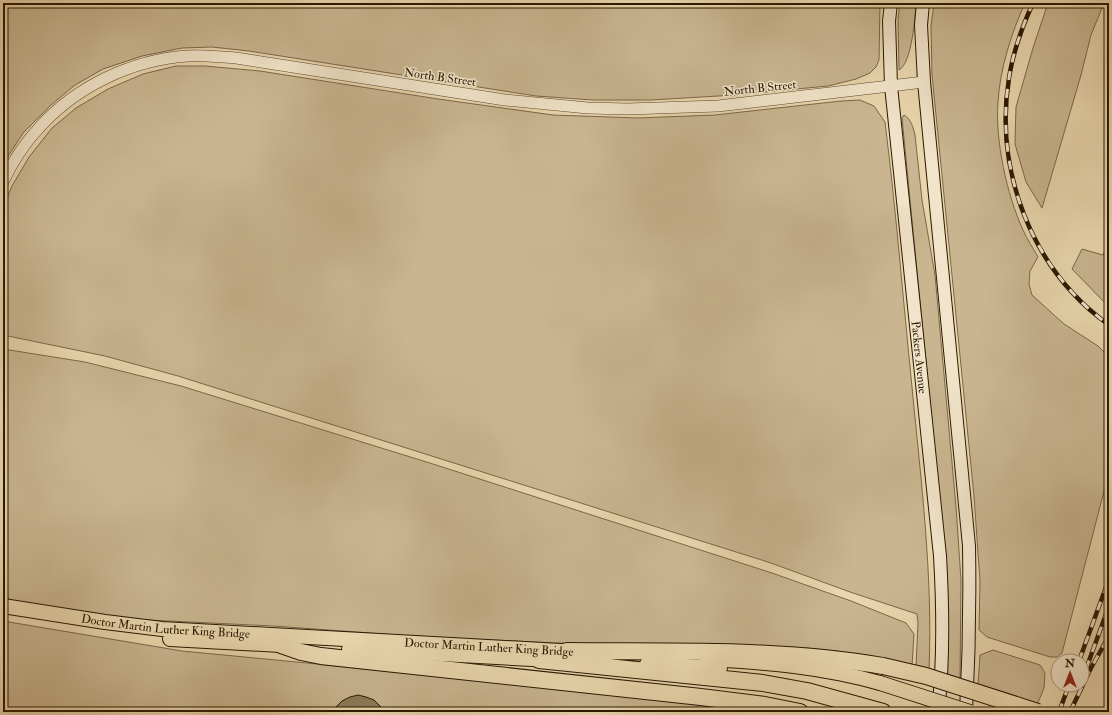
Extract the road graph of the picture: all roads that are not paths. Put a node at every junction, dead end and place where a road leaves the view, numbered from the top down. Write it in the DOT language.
graph roads {
  1 [pos="891,3"];
  2 [pos="923,3"];
  3 [pos="924,82"];
  4 [pos="891,86"];
  5 [pos="3,182"];
  6 [pos="3,606"];
  7 [pos="3,615"];
  8 [pos="105,626"];
  9 [pos="281,645"];
  10 [pos="567,651"];
  11 [pos="539,660"];
  12 [pos="879,687"];
  13 [pos="877,710"];
  14 [pos="800,712"];
  15 [pos="939,712"];
  16 [pos="966,712"];
  17 [pos="970,712"];
  18 [pos="1038,712"];
  1 -- 4 [label="main road, Packers Avenue"];
  2 -- 3 [label="main road"];
  3 -- 4 [label="street, North B Street"];
  3 -- 16 [label="main road"];
  4 -- 5 [label="street, North B Street"];
  4 -- 15 [label="main road, Packers Avenue"];
  6 -- 8 [label="main road, Doctor Martin Luther King Bridge"];
  7 -- 8 [label="main road, Doctor Martin Luther King Bridge"];
  8 -- 9 [label="main road, Doctor Martin Luther King Bridge"];
  8 -- 10 [label="main road, Doctor Martin Luther King Bridge"];
  9 -- 11 [label="main road, Doctor Martin Luther King Bridge"];
  9 -- 14 [label="highway"];
  10 -- 12 [label="main road, Doctor Martin Luther King Bridge"];
  10 -- 18 [label="highway, bridge"];
  11 -- 12 [label="main road, Doctor Martin Luther King Bridge"];
  11 -- 13 [label="highway"];
  12 -- 15 [label="main road, Doctor Martin Luther King Bridge"];
  12 -- 17 [label="main road, Doctor Martin Luther King Bridge, bridge"];
}
